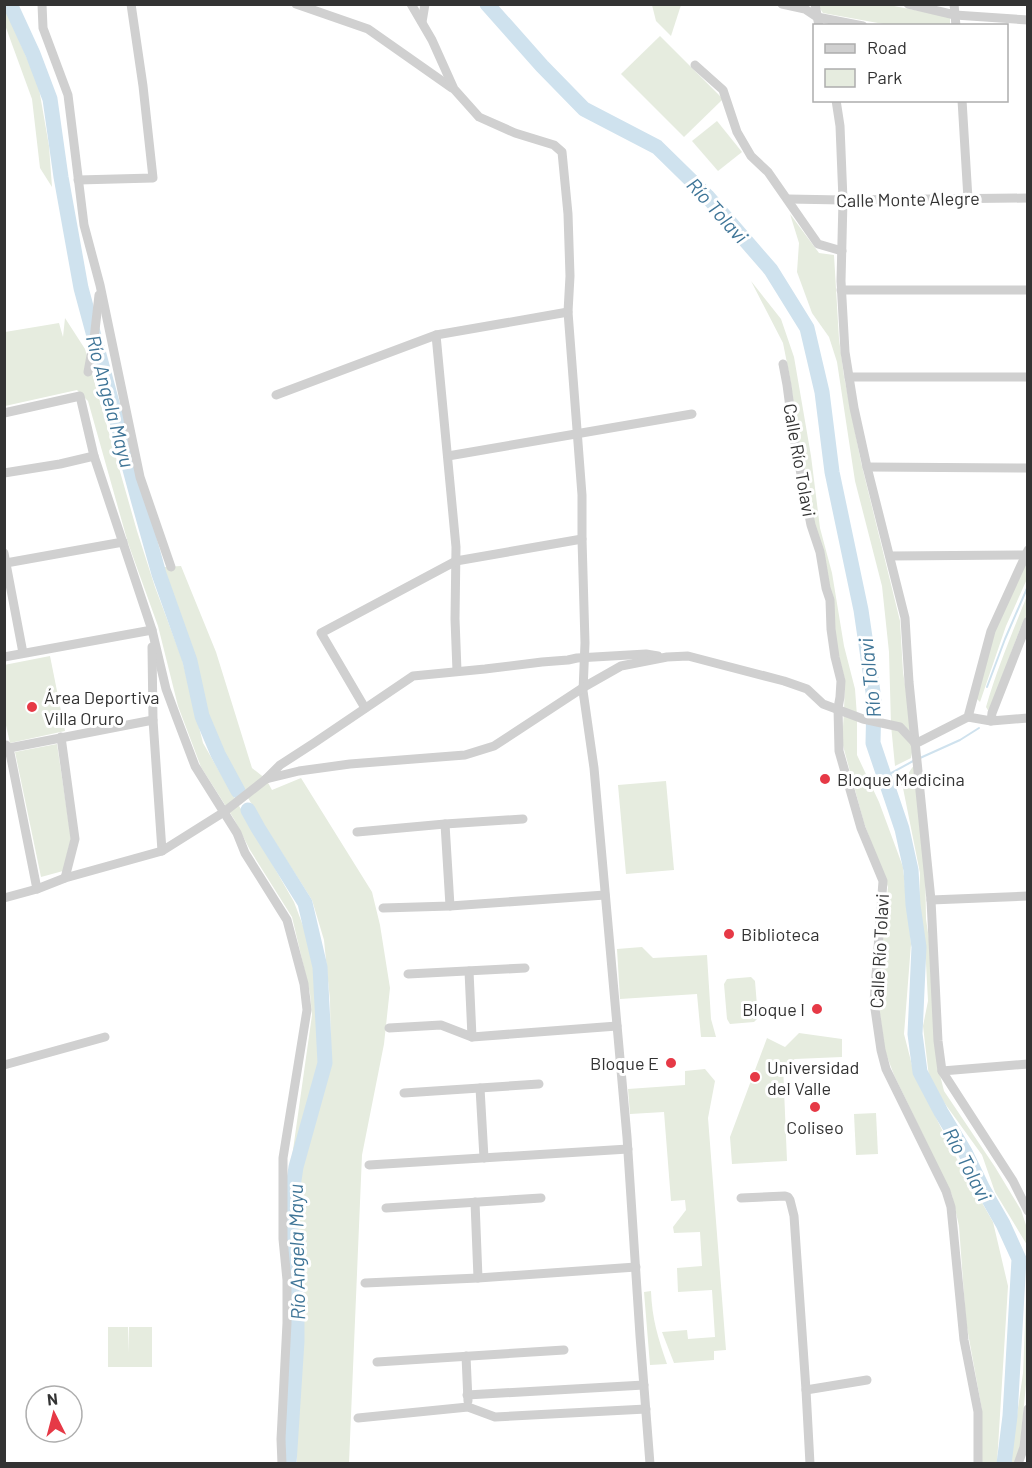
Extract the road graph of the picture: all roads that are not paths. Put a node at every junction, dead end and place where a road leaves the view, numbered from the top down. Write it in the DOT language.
graph roads {
  1 [pos="42,4"];
  2 [pos="131,4"];
  3 [pos="296,4"];
  4 [pos="411,4"];
  5 [pos="425,4"];
  6 [pos="782,4"];
  7 [pos="815,4"];
  8 [pos="908,4"];
  9 [pos="954,10"];
  10 [pos="1028,20"];
  11 [pos="818,21"];
  12 [pos="422,22"];
  13 [pos="845,24"];
  14 [pos="695,64"];
  15 [pos="454,89"];
  16 [pos="836,102"];
  17 [pos="962,102"];
  18 [pos="78,180"];
  19 [pos="1028,198"];
  20 [pos="788,199"];
  21 [pos="968,199"];
  22 [pos="843,200"];
  23 [pos="842,251"];
  24 [pos="100,285"];
  25 [pos="841,290"];
  26 [pos="1028,290"];
  27 [pos="568,312"];
  28 [pos="436,336"];
  29 [pos="783,364"];
  30 [pos="87,372"];
  31 [pos="849,377"];
  32 [pos="1028,377"];
  33 [pos="276,395"];
  34 [pos="4,413"];
  35 [pos="692,414"];
  36 [pos="578,435"];
  37 [pos="94,456"];
  38 [pos="448,456"];
  39 [pos="867,468"];
  40 [pos="1028,468"];
  41 [pos="4,473"];
  42 [pos="582,539"];
  43 [pos="123,542"];
  44 [pos="1026,552"];
  45 [pos="4,553"];
  46 [pos="890,556"];
  47 [pos="456,561"];
  48 [pos="6,563"];
  49 [pos="171,567"];
  50 [pos="1026,627"];
  51 [pos="152,630"];
  52 [pos="23,653"];
  53 [pos="4,657"];
  54 [pos="585,657"];
  55 [pos="667,657"];
  56 [pos="457,671"];
  57 [pos="584,687"];
  58 [pos="365,708"];
  59 [pos="838,708"];
  60 [pos="968,717"];
  61 [pos="1028,718"];
  62 [pos="153,720"];
  63 [pos="991,721"];
  64 [pos="61,737"];
  65 [pos="915,744"];
  66 [pos="6,747"];
  67 [pos="267,779"];
  68 [pos="224,812"];
  69 [pos="523,819"];
  70 [pos="445,824"];
  71 [pos="357,832"];
  72 [pos="162,851"];
  73 [pos="65,878"];
  74 [pos="37,889"];
  75 [pos="605,895"];
  76 [pos="1028,896"];
  77 [pos="4,898"];
  78 [pos="931,900"];
  79 [pos="450,906"];
  80 [pos="383,908"];
  81 [pos="525,968"];
  82 [pos="469,971"];
  83 [pos="408,974"];
  84 [pos="617,1026"];
  85 [pos="389,1028"];
  86 [pos="105,1037"];
  87 [pos="472,1037"];
  88 [pos="1028,1064"];
  89 [pos="4,1065"];
  90 [pos="942,1071"];
  91 [pos="539,1084"];
  92 [pos="480,1088"];
  93 [pos="404,1093"];
  94 [pos="628,1149"];
  95 [pos="484,1158"];
  96 [pos="369,1165"];
  97 [pos="541,1198"];
  98 [pos="741,1198"];
  99 [pos="475,1203"];
  100 [pos="386,1208"];
  101 [pos="1028,1210"];
  102 [pos="636,1267"];
  103 [pos="478,1278"];
  104 [pos="365,1283"];
  105 [pos="564,1350"];
  106 [pos="466,1356"];
  107 [pos="377,1362"];
  108 [pos="867,1380"];
  109 [pos="644,1385"];
  110 [pos="806,1390"];
  111 [pos="467,1395"];
  112 [pos="468,1407"];
  113 [pos="646,1409"];
  114 [pos="1028,1409"];
  115 [pos="358,1418"];
  116 [pos="282,1464"];
  117 [pos="650,1464"];
  118 [pos="810,1464"];
  119 [pos="978,1464"];
  120 [pos="1018,1464"];
  1 -- 18 [label="street"];
  2 -- 18 [label="street"];
  3 -- 15 [label="street"];
  4 -- 12 [label="street"];
  5 -- 12 [label="street"];
  6 -- 11 [label="street"];
  7 -- 11 [label="street"];
  8 -- 9 [label="street"];
  9 -- 10 [label="street"];
  11 -- 13 [label="street"];
  12 -- 15 [label="street"];
  14 -- 20 [label="street"];
  15 -- 27 [label="street"];
  16 -- 22 [label="street"];
  17 -- 21 [label="street"];
  18 -- 24 [label="street"];
  19 -- 21 [label="street, Calle Monte Alegre"];
  20 -- 22 [label="street, Calle Monte Alegre"];
  20 -- 23 [label="street"];
  21 -- 22 [label="street, Calle Monte Alegre"];
  22 -- 23 [label="street"];
  23 -- 25 [label="street"];
  24 -- 30 [label="street"];
  24 -- 49 [label="street"];
  25 -- 26 [label="street"];
  25 -- 31 [label="street"];
  27 -- 28 [label="street"];
  27 -- 36 [label="street"];
  28 -- 33 [label="street"];
  28 -- 38 [label="street"];
  29 -- 59 [label="street, Calle Río Tolavi"];
  31 -- 32 [label="street"];
  31 -- 39 [label="street"];
  34 -- 37 [label="street"];
  35 -- 36 [label="street"];
  36 -- 38 [label="street"];
  36 -- 42 [label="street"];
  37 -- 41 [label="street"];
  37 -- 43 [label="street"];
  38 -- 47 [label="street"];
  39 -- 40 [label="street"];
  39 -- 46 [label="street"];
  42 -- 47 [label="street"];
  42 -- 54 [label="street"];
  43 -- 48 [label="street"];
  43 -- 51 [label="street"];
  44 -- 46 [label="street"];
  44 -- 60 [label="street"];
  45 -- 48 [label="street"];
  46 -- 65 [label="street"];
  47 -- 56 [label="street"];
  47 -- 58 [label="street"];
  48 -- 52 [label="street"];
  50 -- 63 [label="street"];
  51 -- 52 [label="street"];
  51 -- 62 [label="street"];
  51 -- 68 [label="street"];
  52 -- 53 [label="street"];
  54 -- 55 [label="street"];
  54 -- 56 [label="street"];
  54 -- 57 [label="street"];
  55 -- 57 [label="street"];
  55 -- 59 [label="street"];
  56 -- 58 [label="street"];
  57 -- 67 [label="street"];
  57 -- 75 [label="street"];
  58 -- 67 [label="street"];
  59 -- 65 [label="street"];
  59 -- 119 [label="street, Calle Río Tolavi"];
  60 -- 63 [label="street"];
  60 -- 65 [label="street"];
  61 -- 63 [label="street"];
  62 -- 64 [label="street"];
  62 -- 72 [label="street"];
  64 -- 66 [label="street"];
  64 -- 73 [label="street"];
  65 -- 78 [label="street"];
  66 -- 74 [label="street"];
  67 -- 68 [label="street"];
  68 -- 72 [label="street"];
  68 -- 116 [label="street"];
  69 -- 70 [label="street"];
  70 -- 71 [label="street"];
  70 -- 79 [label="street"];
  72 -- 73 [label="street"];
  73 -- 74 [label="street"];
  74 -- 77 [label="street"];
  75 -- 79 [label="street"];
  75 -- 84 [label="street"];
  76 -- 78 [label="street"];
  78 -- 90 [label="street"];
  79 -- 80 [label="street"];
  81 -- 82 [label="street"];
  82 -- 83 [label="street"];
  82 -- 87 [label="street"];
  84 -- 87 [label="street"];
  84 -- 94 [label="street"];
  85 -- 87 [label="street"];
  86 -- 89 [label="street"];
  88 -- 90 [label="street"];
  90 -- 101 [label="street"];
  91 -- 92 [label="street"];
  92 -- 93 [label="street"];
  92 -- 95 [label="street"];
  94 -- 95 [label="street"];
  94 -- 102 [label="street"];
  95 -- 96 [label="street"];
  97 -- 99 [label="street"];
  98 -- 110 [label="street"];
  99 -- 100 [label="street"];
  99 -- 103 [label="street"];
  102 -- 103 [label="street"];
  102 -- 109 [label="street"];
  103 -- 104 [label="street"];
  105 -- 106 [label="street"];
  106 -- 107 [label="street"];
  106 -- 111 [label="street"];
  108 -- 110 [label="street"];
  109 -- 111 [label="street"];
  109 -- 113 [label="street"];
  110 -- 118 [label="street"];
  111 -- 112 [label="street"];
  112 -- 113 [label="street"];
  112 -- 115 [label="street"];
  113 -- 117 [label="street"];
  114 -- 120 [label="street"];
}
